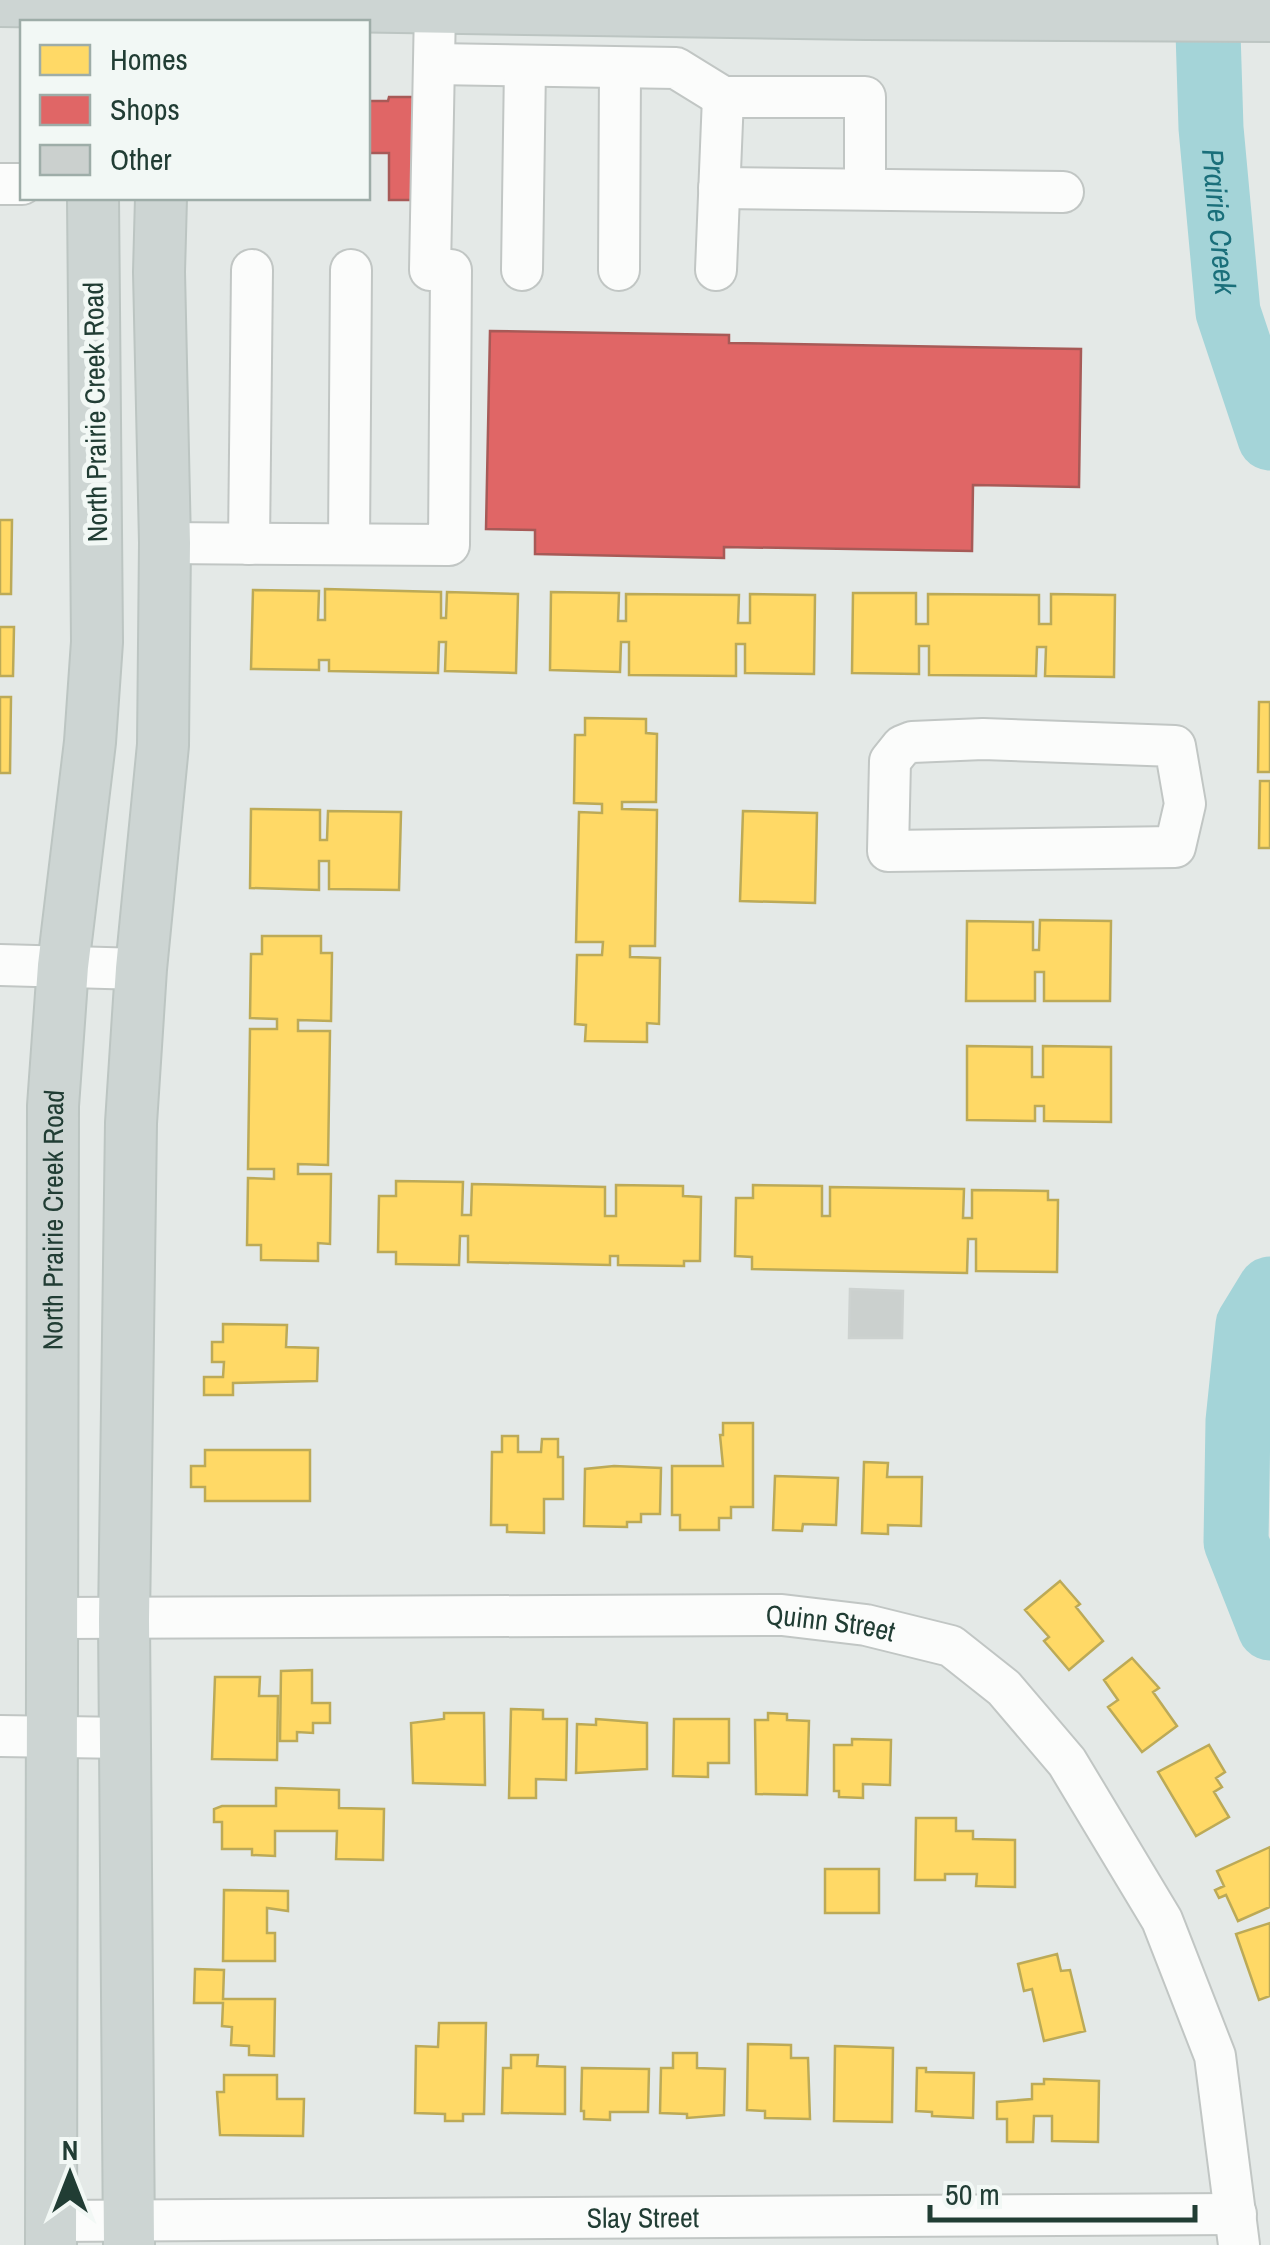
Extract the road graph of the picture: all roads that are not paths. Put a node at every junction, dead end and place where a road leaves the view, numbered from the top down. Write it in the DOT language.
graph roads {
  1 [pos="0,1"];
  2 [pos="866,7"];
  3 [pos="94,8"];
  4 [pos="434,8"];
  5 [pos="165,9"];
  6 [pos="675,11"];
  7 [pos="1270,16"];
  8 [pos="434,64"];
  9 [pos="525,66"];
  10 [pos="620,68"];
  11 [pos="676,68"];
  12 [pos="723,97"];
  13 [pos="718,188"];
  14 [pos="864,189"];
  15 [pos="1063,192"];
  16 [pos="93,200"];
  17 [pos="161,200"];
  18 [pos="252,270"];
  19 [pos="351,270"];
  20 [pos="522,270"];
  21 [pos="620,270"];
  22 [pos="716,270"];
  23 [pos="166,543"];
  24 [pos="249,544"];
  25 [pos="349,544"];
  26 [pos="90,742"];
  27 [pos="164,745"];
  28 [pos="888,851"];
  29 [pos="0,965"];
  30 [pos="63,966"];
  31 [pos="140,969"];
  32 [pos="53,1618"];
  33 [pos="124,1620"];
  34 [pos="0,1736"];
  35 [pos="53,1737"];
  36 [pos="126,1738"];
  37 [pos="1237,2229"];
  38 [pos="129,2232"];
  39 [pos="51,2233"];
  1 -- 3 [label="main road"];
  2 -- 6 [label="main road"];
  2 -- 7 [label="main road"];
  3 -- 5 [label="main road"];
  4 -- 5 [label="main road"];
  4 -- 6 [label="main road"];
  4 -- 8 [label="street"];
  6 -- 11 [label="street"];
  8 -- 9 [label="street"];
  8 -- 25 [label="street"];
  9 -- 10 [label="street"];
  9 -- 20 [label="street"];
  10 -- 11 [label="street"];
  10 -- 21 [label="street"];
  11 -- 12 [label="street"];
  12 -- 13 [label="street"];
  12 -- 14 [label="street"];
  13 -- 14 [label="street"];
  13 -- 22 [label="street"];
  14 -- 15 [label="street"];
  16 -- 26 [label="main road, North Prairie Creek Road"];
  17 -- 23 [label="main road"];
  18 -- 24 [label="street"];
  19 -- 25 [label="street"];
  23 -- 24 [label="street"];
  23 -- 27 [label="main road"];
  24 -- 25 [label="street"];
  26 -- 27 [label="main road"];
  26 -- 30 [label="main road, North Prairie Creek Road"];
  27 -- 31 [label="main road"];
  28 -- 28 [label="street"];
  29 -- 30 [label="street"];
  30 -- 31 [label="street"];
  30 -- 32 [label="main road, North Prairie Creek Road"];
  31 -- 33 [label="main road"];
  32 -- 33 [label="street, Quinn Street"];
  32 -- 35 [label="main road, North Prairie Creek Road"];
  33 -- 36 [label="main road"];
  33 -- 37 [label="street, Quinn Street"];
  34 -- 35 [label="street"];
  35 -- 36 [label="street"];
  35 -- 39 [label="main road, North Prairie Creek Road"];
  36 -- 38 [label="main road"];
  37 -- 38 [label="street, Slay Street"];
  38 -- 39 [label="street, Slay Street"];
}
